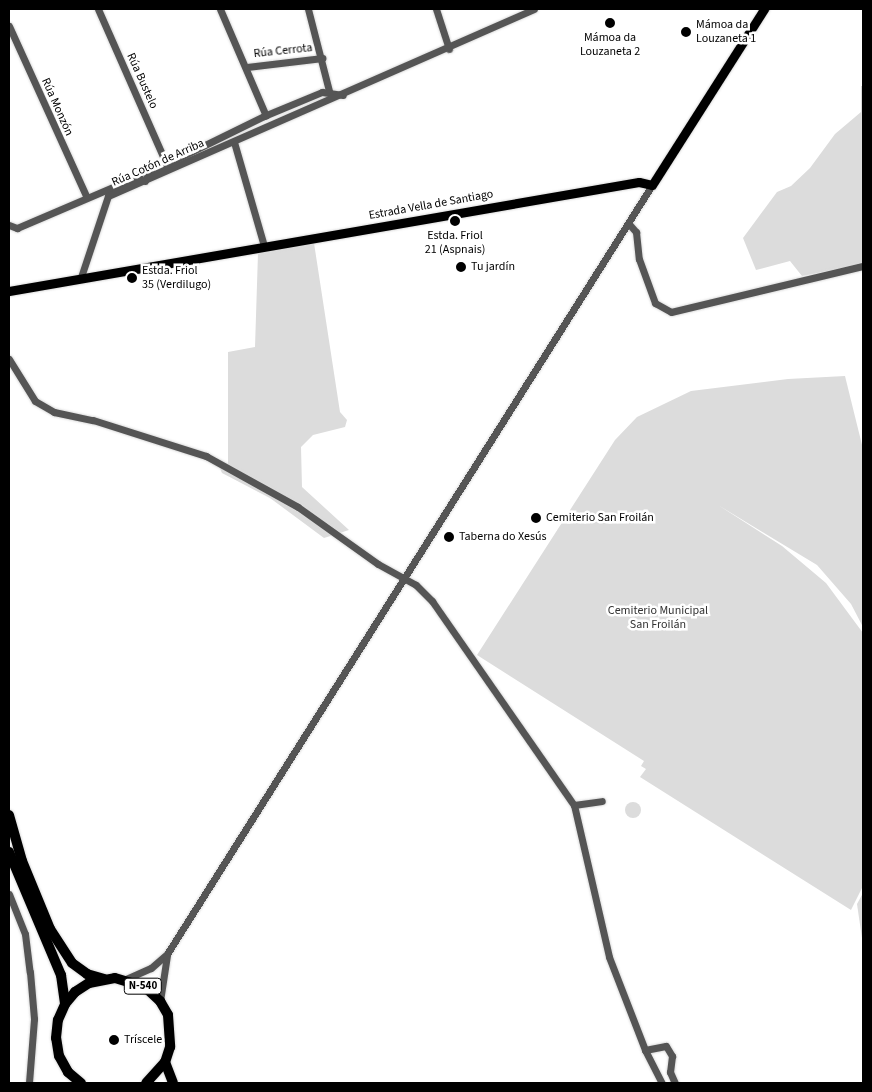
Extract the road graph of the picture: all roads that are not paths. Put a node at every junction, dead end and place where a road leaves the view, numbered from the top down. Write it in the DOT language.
graph roads {
  1 [pos="220,9"];
  2 [pos="308,9"];
  3 [pos="436,9"];
  4 [pos="534,9"];
  5 [pos="764,9"];
  6 [pos="100,10"];
  7 [pos="9,26"];
  8 [pos="449,49"];
  9 [pos="322,58"];
  10 [pos="247,66"];
  11 [pos="328,92"];
  12 [pos="343,95"];
  13 [pos="327,102"];
  14 [pos="266,116"];
  15 [pos="270,127"];
  16 [pos="234,142"];
  17 [pos="166,163"];
  18 [pos="137,174"];
  19 [pos="145,180"];
  20 [pos="652,185"];
  21 [pos="86,196"];
  22 [pos="629,224"];
  23 [pos="9,225"];
  24 [pos="264,246"];
  25 [pos="863,266"];
  26 [pos="81,277"];
  27 [pos="9,291"];
  28 [pos="9,359"];
  29 [pos="405,580"];
  30 [pos="602,801"];
  31 [pos="574,805"];
  32 [pos="9,815"];
  33 [pos="9,852"];
  34 [pos="9,894"];
  35 [pos="167,954"];
  36 [pos="104,978"];
  37 [pos="126,979"];
  38 [pos="160,1001"];
  39 [pos="65,1004"];
  40 [pos="644,1050"];
  41 [pos="165,1062"];
  42 [pos="68,1072"];
  43 [pos="29,1083"];
  44 [pos="71,1083"];
  45 [pos="81,1083"];
  46 [pos="146,1083"];
  47 [pos="173,1083"];
  48 [pos="662,1083"];
  49 [pos="675,1083"];
  1 -- 10 [label="street"];
  2 -- 9 [label="street"];
  3 -- 8 [label="street"];
  4 -- 8 [label="street, Rúa Cotón de Arriba"];
  5 -- 20 [label="main road"];
  6 -- 17 [label="street, Rúa Bustelo"];
  7 -- 21 [label="street, Rúa Monzón"];
  8 -- 12 [label="street, Rúa Cotón de Arriba"];
  9 -- 10 [label="street, Rúa Cerrota"];
  9 -- 11 [label="street"];
  10 -- 14 [label="street"];
  11 -- 12 [label="street"];
  11 -- 13 [label="street"];
  11 -- 14 [label="street"];
  12 -- 13 [label="street, Rúa Cotón de Arriba"];
  13 -- 15 [label="street, Rúa Cotón de Arriba"];
  14 -- 15 [label="street"];
  14 -- 17 [label="street"];
  15 -- 16 [label="street, Rúa Cotón de Arriba"];
  16 -- 19 [label="street, Rúa Cotón de Arriba"];
  16 -- 24 [label="street"];
  17 -- 18 [label="street"];
  17 -- 19 [label="street"];
  18 -- 19 [label="street"];
  18 -- 21 [label="street"];
  19 -- 26 [label="street, Rúa Cotón de Arriba"];
  20 -- 22 [label="street"];
  20 -- 24 [label="main road, Estrada Vella de Santiago"];
  21 -- 23 [label="street"];
  22 -- 25 [label="street"];
  22 -- 29 [label="street"];
  24 -- 26 [label="main road, Estrada Vella de Santiago"];
  26 -- 27 [label="main road, Estrada Vella de Santiago"];
  28 -- 29 [label="street"];
  29 -- 31 [label="street"];
  29 -- 35 [label="street"];
  30 -- 31 [label="street"];
  31 -- 40 [label="street"];
  32 -- 36 [label="highway, N-540"];
  33 -- 39 [label="highway"];
  34 -- 43 [label="street"];
  35 -- 37 [label="street"];
  35 -- 38 [label="street"];
  36 -- 37 [label="highway, N-540"];
  36 -- 39 [label="highway, N-540"];
  37 -- 38 [label="highway, N-540"];
  38 -- 41 [label="highway, N-540"];
  39 -- 42 [label="highway"];
  40 -- 48 [label="street"];
  40 -- 49 [label="street"];
  41 -- 46 [label="highway, N-540"];
  41 -- 47 [label="highway"];
  42 -- 44 [label="highway"];
  42 -- 45 [label="highway"];
}
